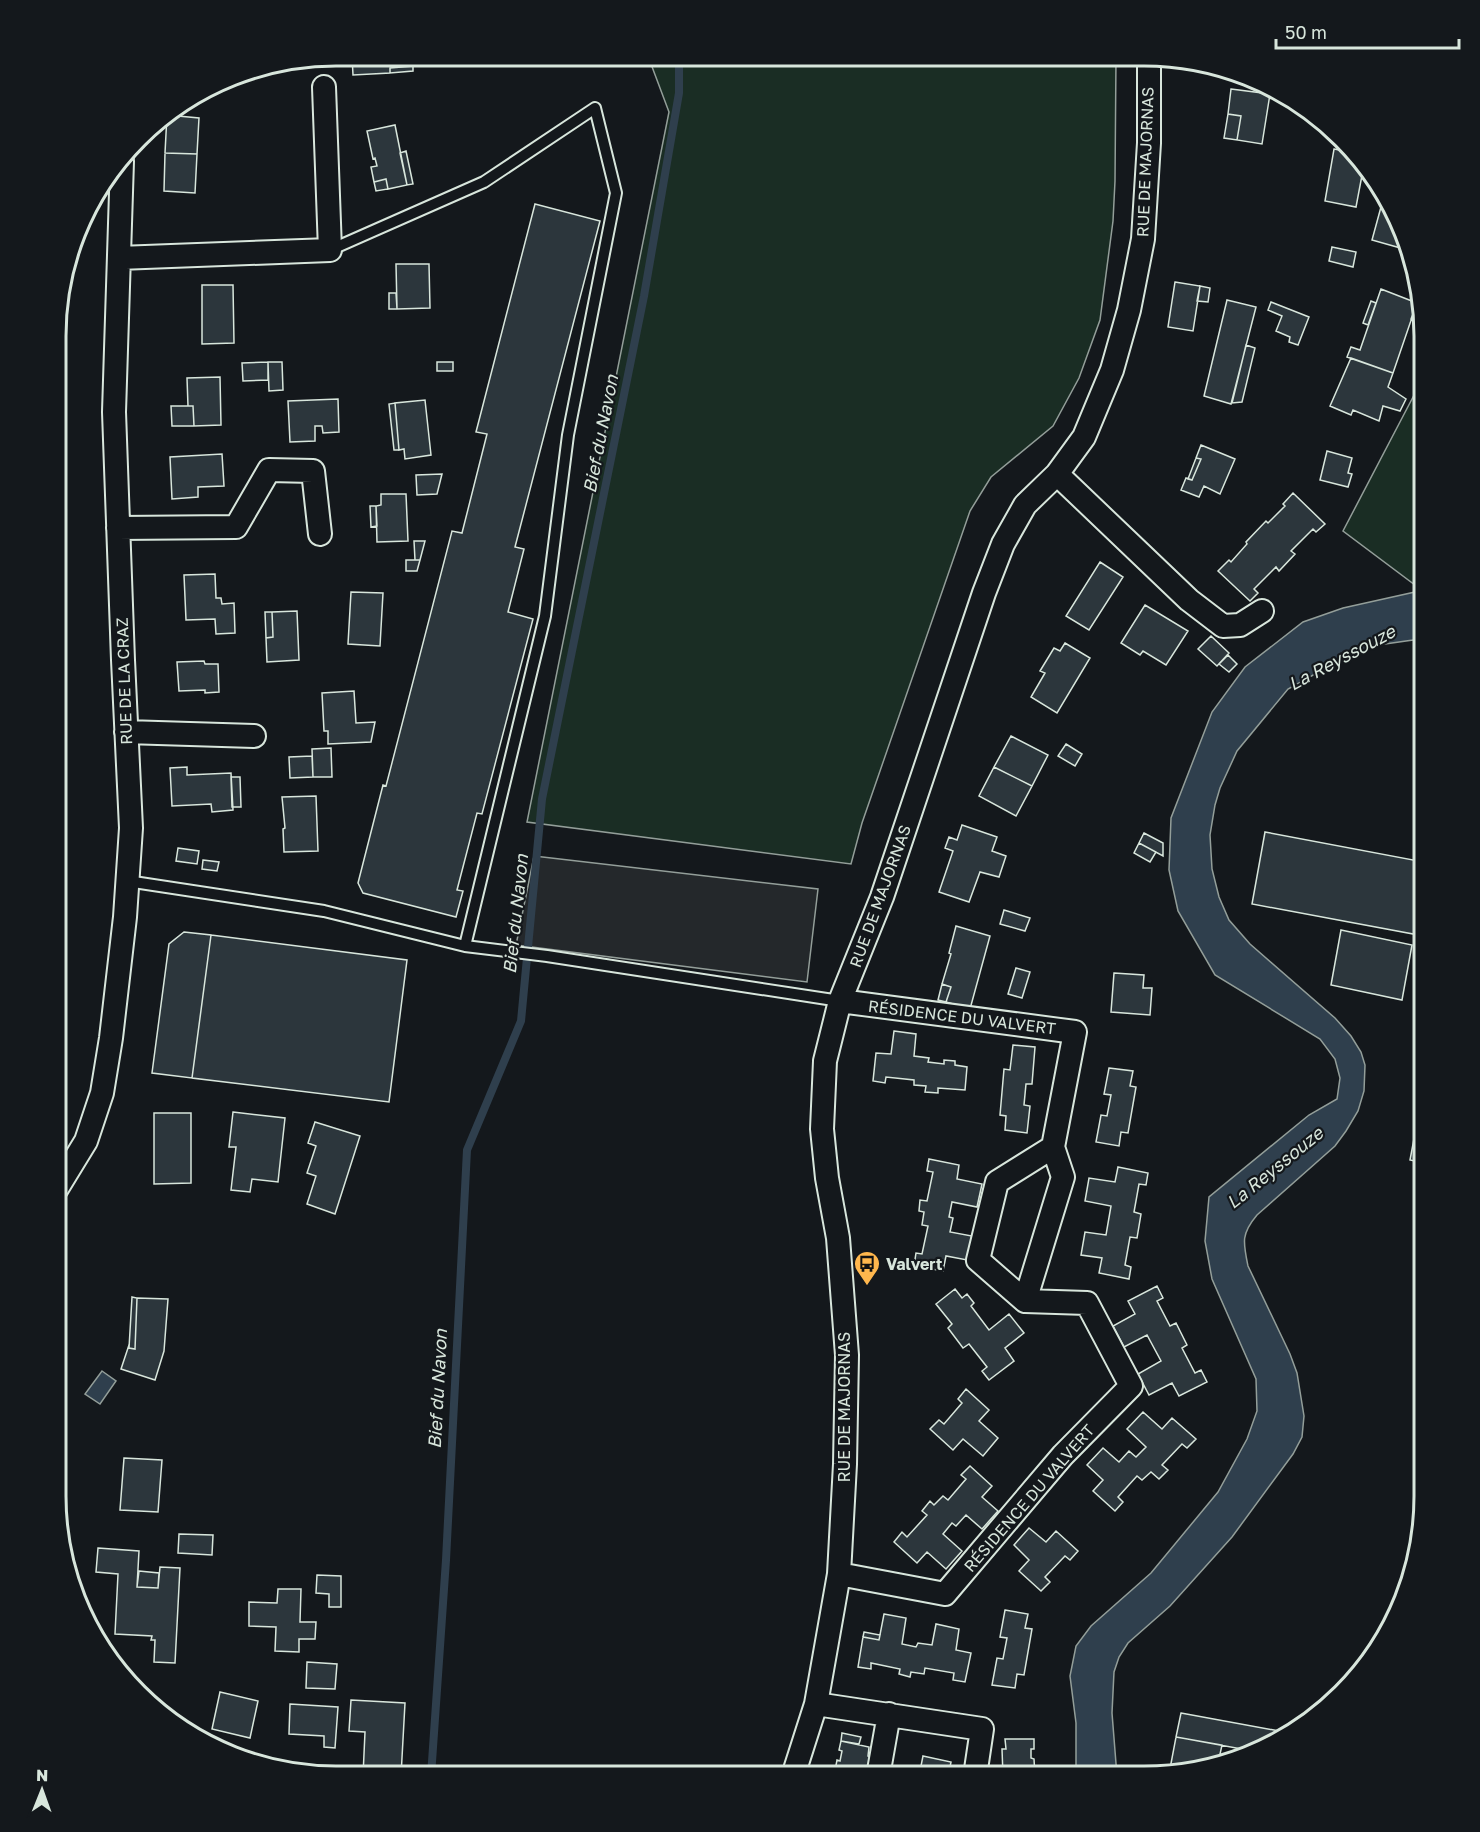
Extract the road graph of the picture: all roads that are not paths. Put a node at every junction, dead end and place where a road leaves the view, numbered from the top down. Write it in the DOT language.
graph roads {
  1 [pos="1149,66"];
  2 [pos="324,87"];
  3 [pos="122,171"];
  4 [pos="330,250"];
  5 [pos="119,258"];
  6 [pos="1057,474"];
  7 [pos="118,528"];
  8 [pos="320,534"];
  9 [pos="1262,612"];
  10 [pos="126,732"];
  11 [pos="254,736"];
  12 [pos="127,881"];
  13 [pos="465,946"];
  14 [pos="840,1001"];
  15 [pos="1053,1147"];
  16 [pos="66,1174"];
  17 [pos="1025,1301"];
  18 [pos="839,1574"];
  19 [pos="816,1704"];
  20 [pos="889,1714"];
  21 [pos="796,1766"];
  22 [pos="880,1766"];
  23 [pos="976,1766"];
  1 -- 6 [label="street, RUE DE MAJORNAS"];
  2 -- 4 [label="street"];
  3 -- 5 [label="street, RUE DE LA CRAZ"];
  4 -- 5 [label="street"];
  4 -- 13 [label="lane"];
  5 -- 7 [label="street, RUE DE LA CRAZ"];
  6 -- 9 [label="street"];
  6 -- 14 [label="street, RUE DE MAJORNAS"];
  7 -- 8 [label="street"];
  7 -- 10 [label="street, RUE DE LA CRAZ"];
  10 -- 11 [label="street"];
  10 -- 12 [label="street, RUE DE LA CRAZ"];
  12 -- 13 [label="lane"];
  12 -- 16 [label="street, RUE DE LA CRAZ"];
  13 -- 14 [label="lane"];
  14 -- 15 [label="street, RÉSIDENCE DU VALVERT"];
  14 -- 18 [label="street, RUE DE MAJORNAS"];
  15 -- 17 [label="street, RÉSIDENCE DU VALVERT"];
  15 -- 17 [label="street"];
  17 -- 18 [label="street, RÉSIDENCE DU VALVERT"];
  18 -- 19 [label="street, RUE DE MAJORNAS"];
  19 -- 20 [label="street"];
  19 -- 21 [label="street, RUE DE MAJORNAS"];
  20 -- 22 [label="street"];
  20 -- 23 [label="street"];
}
